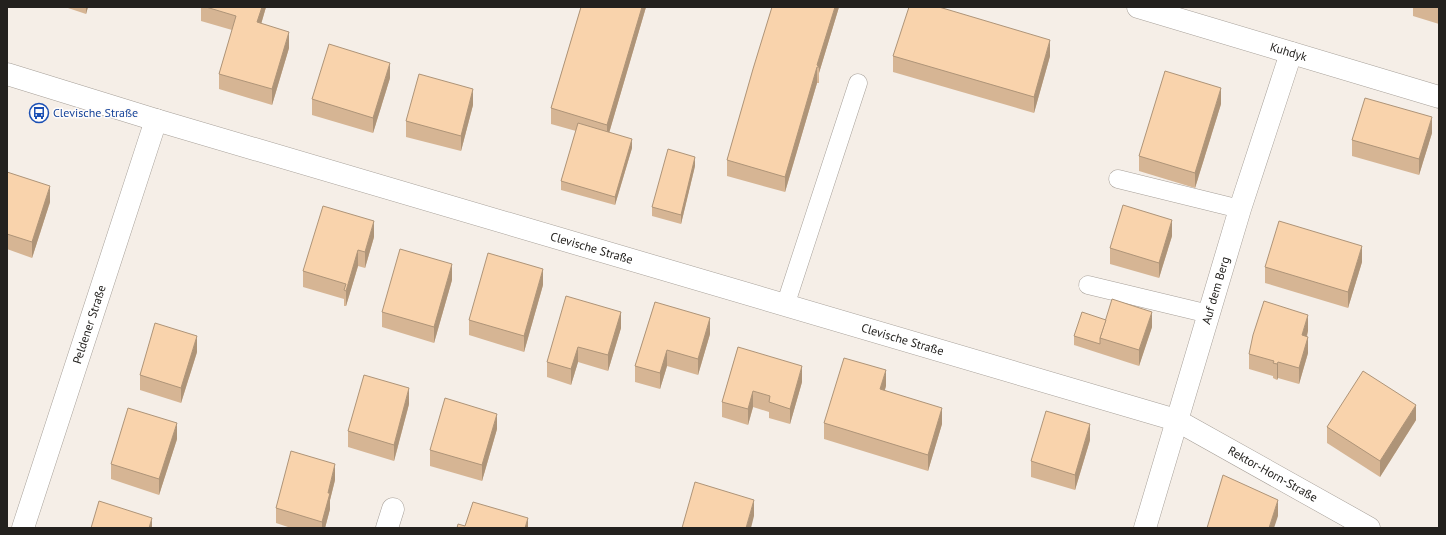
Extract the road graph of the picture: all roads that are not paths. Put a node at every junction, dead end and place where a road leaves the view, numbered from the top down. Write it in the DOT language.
graph roads {
  1 [pos="1138,7"];
  2 [pos="1291,53"];
  3 [pos="7,74"];
  4 [pos="858,83"];
  5 [pos="1439,97"];
  6 [pos="156,120"];
  7 [pos="1118,179"];
  8 [pos="1240,209"];
  9 [pos="1088,285"];
  10 [pos="785,306"];
  11 [pos="1209,314"];
  12 [pos="1176,420"];
  13 [pos="23,528"];
  14 [pos="1145,528"];
  15 [pos="1369,528"];
  1 -- 2 [label="street, Kuhdyk"];
  2 -- 5 [label="street, Kuhdyk"];
  2 -- 8 [label="street, Auf dem Berg"];
  3 -- 6 [label="street, Clevische Straße"];
  4 -- 10 [label="lane"];
  6 -- 10 [label="street, Clevische Straße"];
  6 -- 13 [label="street, Peldener Straße"];
  7 -- 8 [label="lane"];
  8 -- 11 [label="street, Auf dem Berg"];
  9 -- 11 [label="lane"];
  10 -- 12 [label="street, Clevische Straße"];
  11 -- 12 [label="street, Auf dem Berg"];
  12 -- 14 [label="street, Auf dem Berg"];
  12 -- 15 [label="street, Rektor-Horn-Straße"];
}
